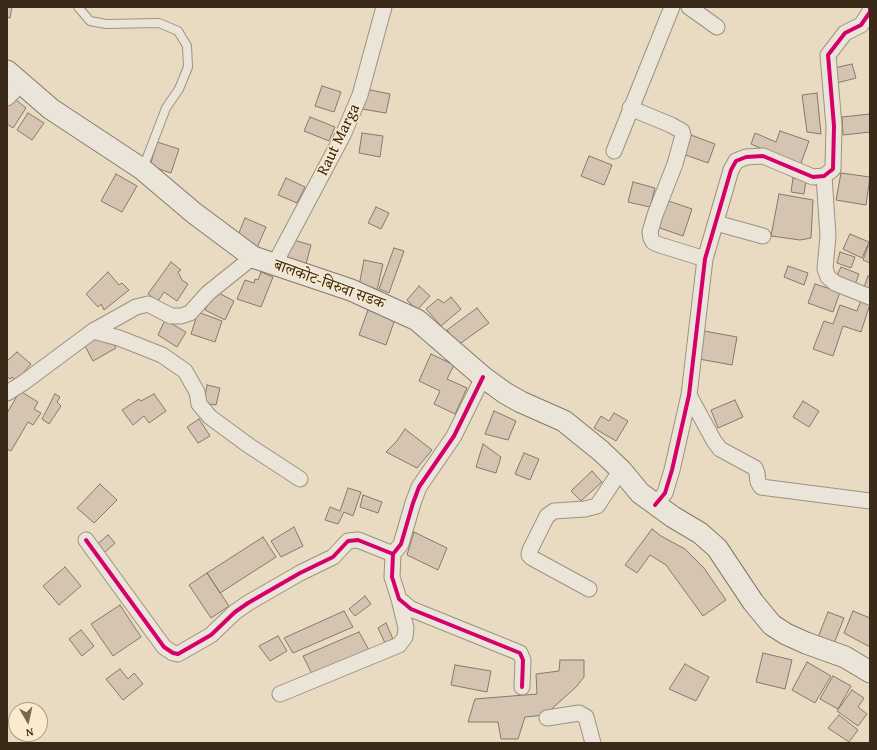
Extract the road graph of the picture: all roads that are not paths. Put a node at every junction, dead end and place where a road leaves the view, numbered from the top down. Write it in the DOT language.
graph roads {
  1 [pos="78,7"];
  2 [pos="384,7"];
  3 [pos="672,7"];
  4 [pos="689,7"];
  5 [pos="870,7"];
  6 [pos="865,26"];
  7 [pos="717,27"];
  8 [pos="12,84"];
  9 [pos="630,108"];
  10 [pos="614,151"];
  11 [pos="142,169"];
  12 [pos="824,176"];
  13 [pos="716,224"];
  14 [pos="763,236"];
  15 [pos="253,257"];
  16 [pos="705,260"];
  17 [pos="274,265"];
  18 [pos="870,297"];
  19 [pos="93,331"];
  20 [pos="483,377"];
  21 [pos="7,393"];
  22 [pos="689,395"];
  23 [pos="621,470"];
  24 [pos="300,479"];
  25 [pos="870,501"];
  26 [pos="656,505"];
  27 [pos="86,540"];
  28 [pos="393,554"];
  29 [pos="589,589"];
  30 [pos="399,599"];
  31 [pos="870,672"];
  32 [pos="522,687"];
  33 [pos="280,694"];
  34 [pos="547,718"];
  35 [pos="594,743"];
  1 -- 11 [label="lane"];
  2 -- 17 [label="street, Raut Marga"];
  3 -- 9 [label="street"];
  4 -- 7 [label="street"];
  5 -- 6 [label="street"];
  6 -- 12 [label="street"];
  8 -- 11 [label="main road, बालकोट-बिरुवा सडक"];
  9 -- 10 [label="street"];
  9 -- 16 [label="street"];
  11 -- 15 [label="main road, बालकोट-बिरुवा सडक"];
  12 -- 13 [label="street"];
  12 -- 18 [label="street"];
  13 -- 14 [label="street"];
  13 -- 16 [label="street"];
  15 -- 17 [label="main road, बालकोट-बिरुवा सडक"];
  15 -- 19 [label="street"];
  16 -- 22 [label="street"];
  17 -- 20 [label="main road, बालकोट-बिरुवा सडक"];
  19 -- 21 [label="street"];
  19 -- 24 [label="street"];
  20 -- 23 [label="main road, बालकोट-बिरुवा सडक"];
  20 -- 28 [label="street"];
  22 -- 25 [label="street"];
  22 -- 26 [label="street"];
  23 -- 26 [label="main road, बालकोट-बिरुवा सडक"];
  23 -- 29 [label="street"];
  26 -- 31 [label="main road, बालकोट-बिरुवा सडक"];
  27 -- 28 [label="street"];
  28 -- 30 [label="street"];
  30 -- 32 [label="street"];
  30 -- 33 [label="street"];
  34 -- 35 [label="street"];
}
